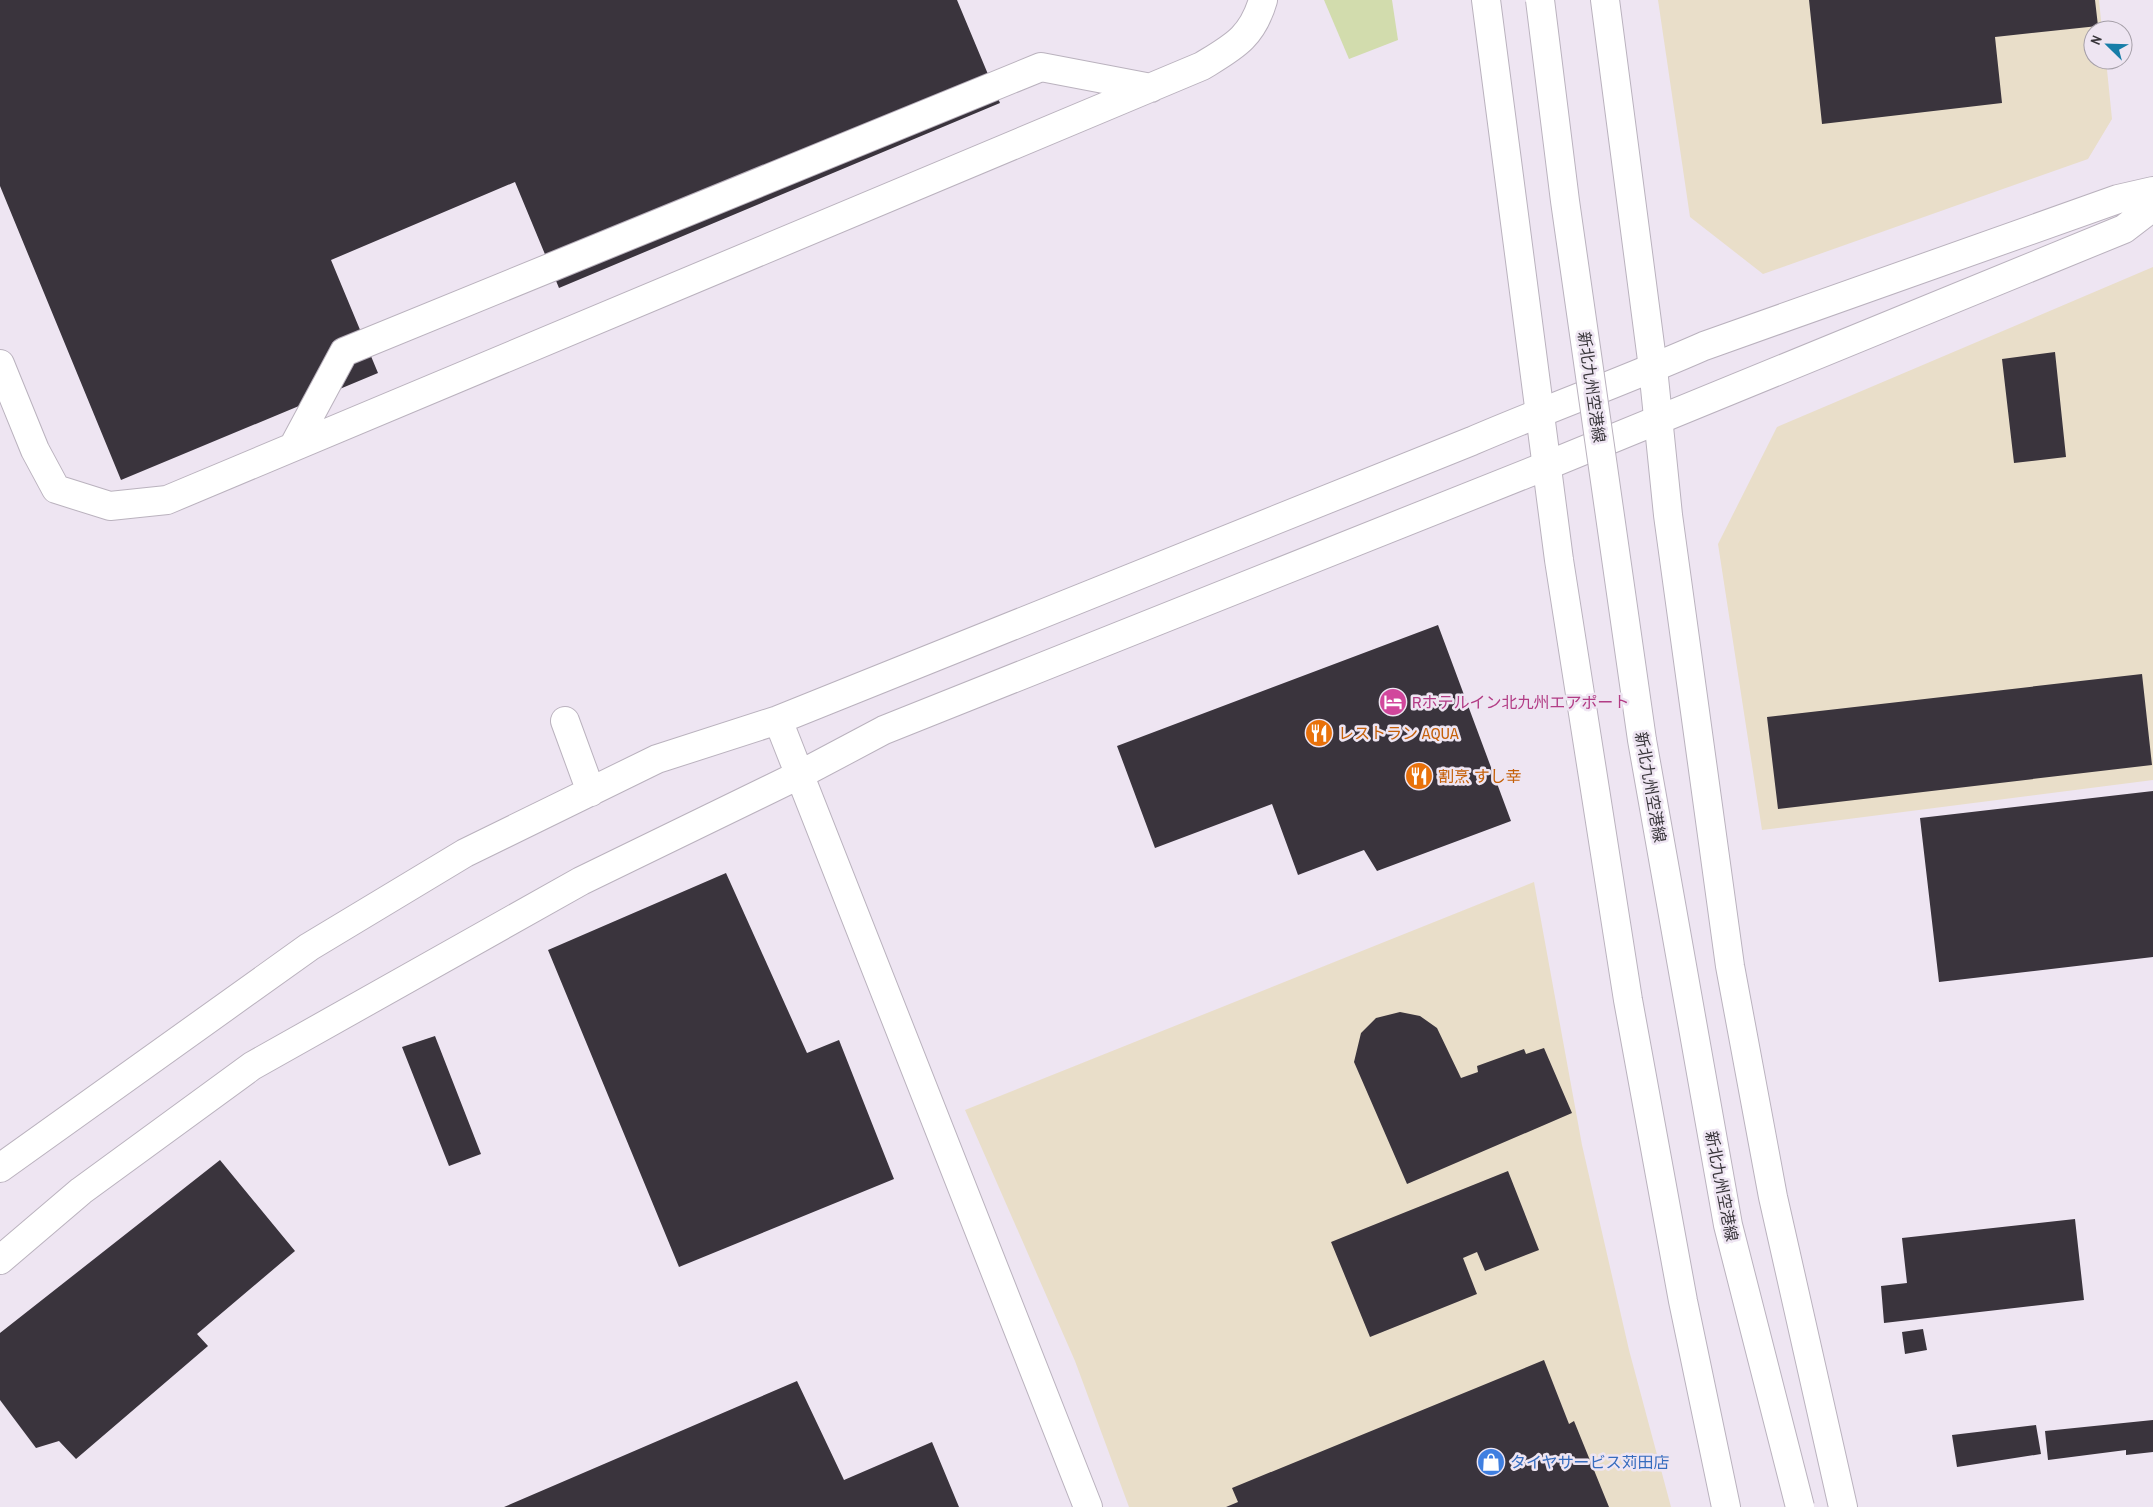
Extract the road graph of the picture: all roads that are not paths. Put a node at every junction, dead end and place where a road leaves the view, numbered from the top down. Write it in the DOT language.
graph roads {
  1 [pos="1263,0"];
  2 [pos="1486,0"];
  3 [pos="1540,0"];
  4 [pos="1605,0"];
  5 [pos="1151,88"];
  6 [pos="2153,191"];
  7 [pos="2153,207"];
  8 [pos="0,364"];
  9 [pos="1653,368"];
  10 [pos="1540,412"];
  11 [pos="1658,420"];
  12 [pos="293,447"];
  13 [pos="1548,465"];
  14 [pos="778,720"];
  15 [pos="565,721"];
  16 [pos="801,774"];
  17 [pos="591,792"];
  18 [pos="0,1168"];
  19 [pos="0,1260"];
  20 [pos="1088,1507"];
  21 [pos="1726,1507"];
  22 [pos="1800,1507"];
  23 [pos="1843,1507"];
  1 -- 5 [label="street"];
  2 -- 10 [label="street"];
  3 -- 22 [label="street, 新北九州空港線, bridge"];
  4 -- 9 [label="street"];
  5 -- 12 [label="street"];
  5 -- 12 [label="street"];
  6 -- 9 [label="street"];
  7 -- 11 [label="street"];
  8 -- 12 [label="street"];
  9 -- 10 [label="street"];
  9 -- 11 [label="street"];
  10 -- 13 [label="street"];
  10 -- 14 [label="street"];
  11 -- 13 [label="street"];
  11 -- 23 [label="street"];
  13 -- 16 [label="street"];
  13 -- 21 [label="street"];
  14 -- 16 [label="street"];
  14 -- 17 [label="street"];
  15 -- 17 [label="street"];
  16 -- 19 [label="street"];
  16 -- 20 [label="street"];
  17 -- 18 [label="street"];
}
